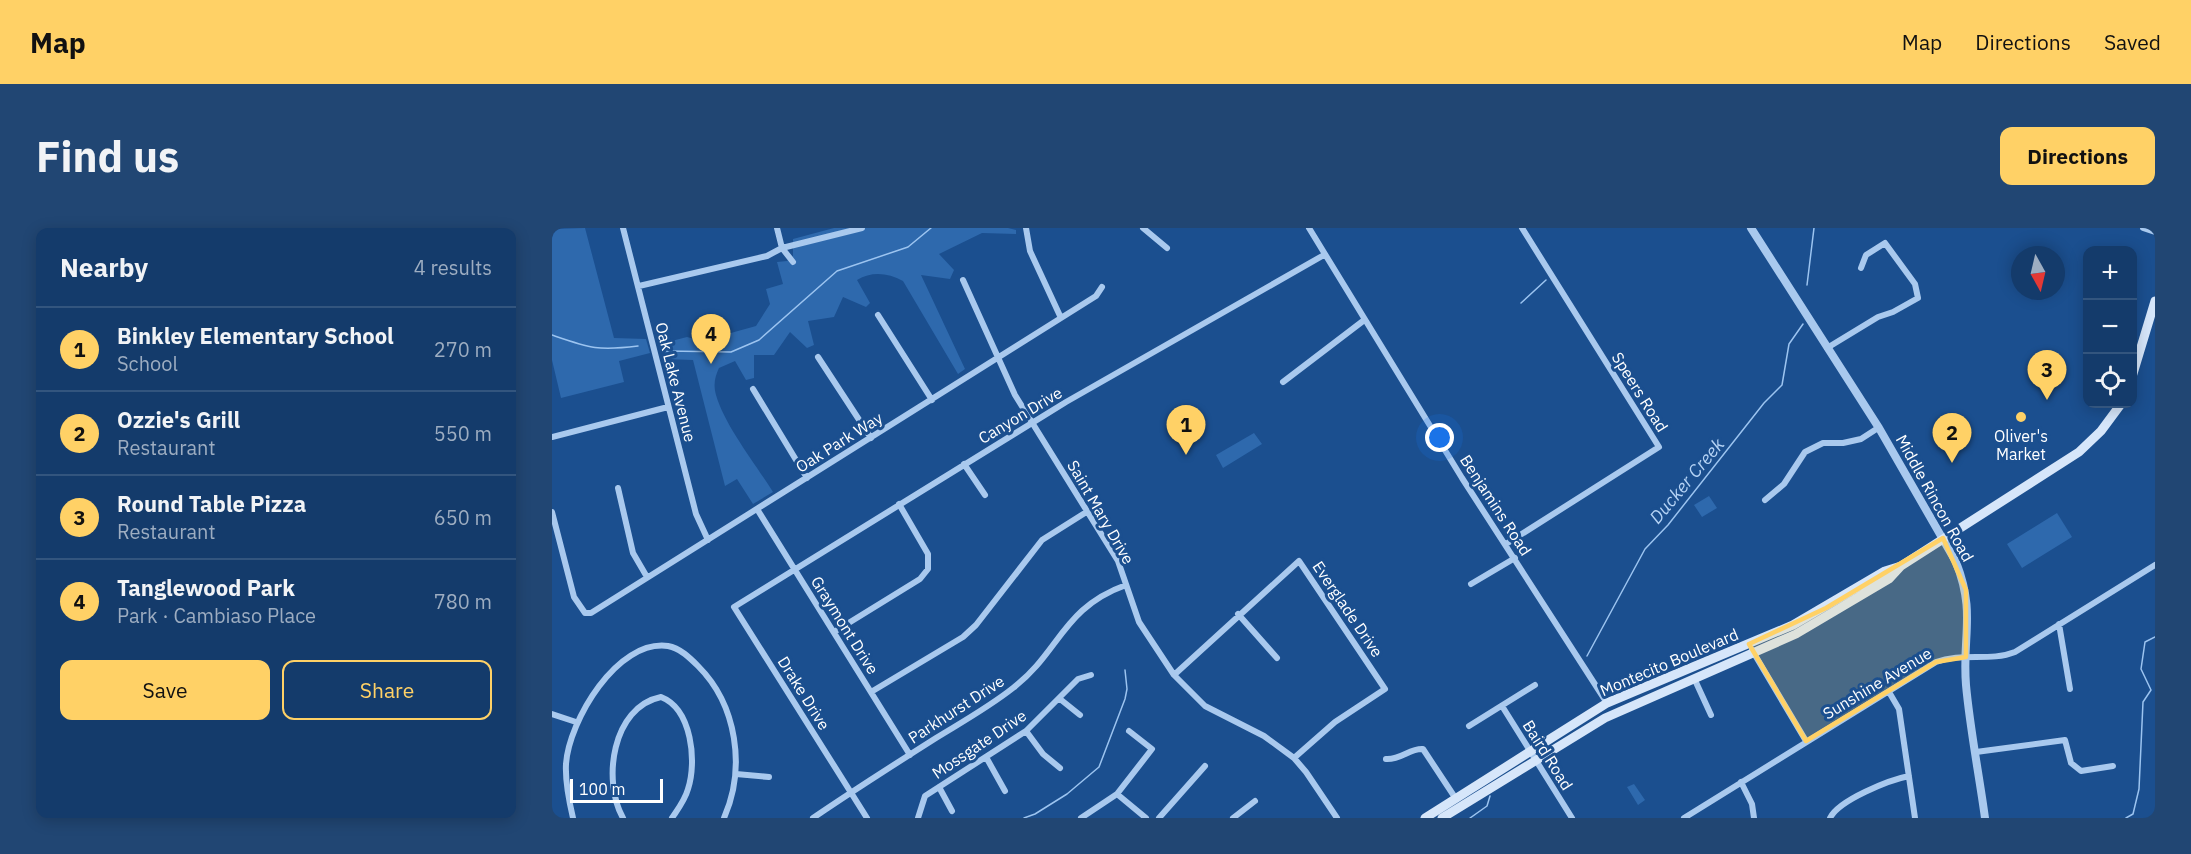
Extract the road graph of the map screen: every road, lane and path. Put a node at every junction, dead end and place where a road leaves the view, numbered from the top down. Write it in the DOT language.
graph roads {
  1 [pos="623,228"];
  2 [pos="777,228"];
  3 [pos="862,228"];
  4 [pos="1026,228"];
  5 [pos="1143,228"];
  6 [pos="1309,228"];
  7 [pos="1522,228"];
  8 [pos="1751,228"];
  9 [pos="2143,228"];
  10 [pos="2155,232"];
  11 [pos="782,248"];
  12 [pos="1167,248"];
  13 [pos="1324,255"];
  14 [pos="793,262"];
  15 [pos="1861,268"];
  16 [pos="963,280"];
  17 [pos="639,286"];
  18 [pos="1102,288"];
  19 [pos="2155,301"];
  20 [pos="878,315"];
  21 [pos="1061,318"];
  22 [pos="1363,321"];
  23 [pos="1827,348"];
  24 [pos="818,357"];
  25 [pos="999,358"];
  26 [pos="2137,363"];
  27 [pos="1283,382"];
  28 [pos="753,389"];
  29 [pos="932,400"];
  30 [pos="668,407"];
  31 [pos="2118,408"];
  32 [pos="1033,423"];
  33 [pos="1878,428"];
  34 [pos="552,437"];
  35 [pos="871,438"];
  36 [pos="964,464"];
  37 [pos="807,478"];
  38 [pos="618,488"];
  39 [pos="985,495"];
  40 [pos="1764,500"];
  41 [pos="899,504"];
  42 [pos="757,509"];
  43 [pos="1088,511"];
  44 [pos="552,512"];
  45 [pos="1944,538"];
  46 [pos="708,540"];
  47 [pos="1506,544"];
  48 [pos="1515,558"];
  49 [pos="2155,565"];
  50 [pos="795,570"];
  51 [pos="646,577"];
  52 [pos="1471,584"];
  53 [pos="1126,585"];
  54 [pos="734,607"];
  55 [pos="1238,614"];
  56 [pos="2059,624"];
  57 [pos="834,632"];
  58 [pos="1751,648"];
  59 [pos="1966,657"];
  60 [pos="1277,658"];
  61 [pos="1091,675"];
  62 [pos="1174,675"];
  63 [pos="1694,678"];
  64 [pos="1535,685"];
  65 [pos="2070,689"];
  66 [pos="871,692"];
  67 [pos="1889,692"];
  68 [pos="1060,699"];
  69 [pos="1607,703"];
  70 [pos="1502,706"];
  71 [pos="552,714"];
  72 [pos="1080,715"];
  73 [pos="1711,715"];
  74 [pos="576,722"];
  75 [pos="1469,726"];
  76 [pos="1026,731"];
  77 [pos="1129,731"];
  78 [pos="1806,741"];
  79 [pos="1976,752"];
  80 [pos="910,755"];
  81 [pos="1533,756"];
  82 [pos="986,757"];
  83 [pos="1294,758"];
  84 [pos="1386,759"];
  85 [pos="1204,766"];
  86 [pos="2113,766"];
  87 [pos="1060,768"];
  88 [pos="736,774"];
  89 [pos="1909,776"];
  90 [pos="769,777"];
  91 [pos="1742,782"];
  92 [pos="939,787"];
  93 [pos="1005,791"];
  94 [pos="851,792"];
  95 [pos="1117,794"];
  96 [pos="1456,799"];
  97 [pos="1256,801"];
  98 [pos="952,811"];
  99 [pos="573,818"];
  100 [pos="623,818"];
  101 [pos="672,818"];
  102 [pos="724,818"];
  103 [pos="813,818"];
  104 [pos="867,818"];
  105 [pos="918,818"];
  106 [pos="1081,818"];
  107 [pos="1146,818"];
  108 [pos="1159,818"];
  109 [pos="1233,818"];
  110 [pos="1337,818"];
  111 [pos="1425,818"];
  112 [pos="1442,818"];
  113 [pos="1572,818"];
  114 [pos="1684,818"];
  115 [pos="1754,818"];
  116 [pos="1830,818"];
  117 [pos="1915,818"];
  118 [pos="1985,818"];
  1 -- 17 [label="street, Oak Lake Avenue"];
  2 -- 11 [label="street"];
  3 -- 11 [label="street"];
  4 -- 21 [label="street"];
  5 -- 12 [label="street"];
  6 -- 13 [label="street, Benjamins Road"];
  7 -- 47 [label="street, Speers Road"];
  8 -- 23 [label="street, Middle Rincon Road"];
  9 -- 10 [label="street"];
  11 -- 14 [label="street"];
  11 -- 17 [label="street"];
  13 -- 22 [label="street, Benjamins Road"];
  13 -- 32 [label="street, Canyon Drive"];
  15 -- 23 [label="street"];
  16 -- 25 [label="street, Saint Mary Drive"];
  17 -- 30 [label="street, Oak Lake Avenue"];
  18 -- 21 [label="street, Oak Park Way"];
  19 -- 26 [label="main road"];
  20 -- 29 [label="street"];
  21 -- 25 [label="street, Oak Park Way"];
  22 -- 27 [label="street"];
  22 -- 47 [label="street, Benjamins Road"];
  23 -- 33 [label="street, Middle Rincon Road"];
  24 -- 35 [label="street"];
  25 -- 29 [label="street, Oak Park Way"];
  25 -- 32 [label="street, Saint Mary Drive"];
  28 -- 37 [label="street"];
  29 -- 35 [label="street, Oak Park Way"];
  30 -- 34 [label="street"];
  30 -- 46 [label="street, Oak Lake Avenue"];
  31 -- 45 [label="main road, Montecito Boulevard"];
  32 -- 36 [label="street, Canyon Drive"];
  32 -- 43 [label="street, Saint Mary Drive"];
  33 -- 40 [label="street"];
  33 -- 45 [label="street, Middle Rincon Road"];
  35 -- 37 [label="street, Oak Park Way"];
  36 -- 39 [label="street"];
  36 -- 41 [label="street, Canyon Drive"];
  37 -- 42 [label="street, Oak Park Way"];
  38 -- 51 [label="street"];
  41 -- 50 [label="street, Canyon Drive"];
  41 -- 57 [label="street"];
  42 -- 46 [label="street, Oak Park Way"];
  42 -- 50 [label="street, Graymont Drive"];
  43 -- 53 [label="street, Saint Mary Drive"];
  43 -- 66 [label="street"];
  44 -- 51 [label="street, Oak Park Way"];
  45 -- 58 [label="main road, Montecito Boulevard"];
  45 -- 59 [label="street, Middle Rincon Road"];
  46 -- 51 [label="street, Oak Park Way"];
  47 -- 48 [label="street, Benjamins Road"];
  48 -- 52 [label="street"];
  48 -- 69 [label="street, Benjamins Road"];
  49 -- 56 [label="street, Sunshine Avenue"];
  50 -- 54 [label="street, Canyon Drive"];
  50 -- 57 [label="street, Graymont Drive"];
  53 -- 62 [label="street, Saint Mary Drive"];
  53 -- 80 [label="street, Parkhurst Drive"];
  54 -- 94 [label="street, Drake Drive"];
  55 -- 60 [label="street"];
  55 -- 62 [label="street, Everglade Drive"];
  55 -- 83 [label="street, Everglade Drive"];
  56 -- 59 [label="street, Sunshine Avenue"];
  56 -- 65 [label="street"];
  57 -- 66 [label="street, Graymont Drive"];
  58 -- 63 [label="main road, Montecito Boulevard"];
  58 -- 69 [label="main road, Montecito Boulevard"];
  58 -- 78 [label="street"];
  59 -- 67 [label="street, Sunshine Avenue"];
  59 -- 79 [label="street, Middle Rincon Road"];
  61 -- 68 [label="street, Mossgate Drive"];
  62 -- 83 [label="street, Saint Mary Drive"];
  63 -- 73 [label="street"];
  63 -- 81 [label="main road, Montecito Boulevard"];
  64 -- 70 [label="street"];
  66 -- 80 [label="street, Graymont Drive"];
  67 -- 78 [label="street, Sunshine Avenue"];
  67 -- 89 [label="street"];
  68 -- 72 [label="street"];
  68 -- 76 [label="street, Mossgate Drive"];
  69 -- 81 [label="main road, Montecito Boulevard"];
  70 -- 75 [label="street"];
  70 -- 81 [label="street, Baird Road"];
  71 -- 74 [label="street"];
  74 -- 88 [label="street"];
  74 -- 99 [label="street"];
  76 -- 82 [label="street, Mossgate Drive"];
  76 -- 87 [label="street"];
  77 -- 95 [label="street"];
  78 -- 91 [label="street, Sunshine Avenue"];
  79 -- 86 [label="street"];
  79 -- 118 [label="street, Middle Rincon Road"];
  80 -- 94 [label="street, Parkhurst Drive"];
  81 -- 96 [label="main road, Montecito Boulevard"];
  81 -- 112 [label="main road, Montecito Boulevard"];
  81 -- 113 [label="street, Baird Road"];
  82 -- 92 [label="street, Mossgate Drive"];
  82 -- 93 [label="street"];
  83 -- 110 [label="street, Saint Mary Drive"];
  84 -- 96 [label="street"];
  85 -- 108 [label="street"];
  88 -- 90 [label="street"];
  88 -- 102 [label="street"];
  89 -- 116 [label="street"];
  89 -- 117 [label="street"];
  91 -- 114 [label="street, Sunshine Avenue"];
  91 -- 115 [label="street"];
  92 -- 98 [label="street"];
  92 -- 105 [label="street, Mossgate Drive"];
  94 -- 103 [label="street, Parkhurst Drive"];
  94 -- 104 [label="street, Drake Drive"];
  95 -- 106 [label="street"];
  95 -- 107 [label="street"];
  96 -- 111 [label="main road, Montecito Boulevard"];
  97 -- 109 [label="street"];
  100 -- 101 [label="street"];
}
